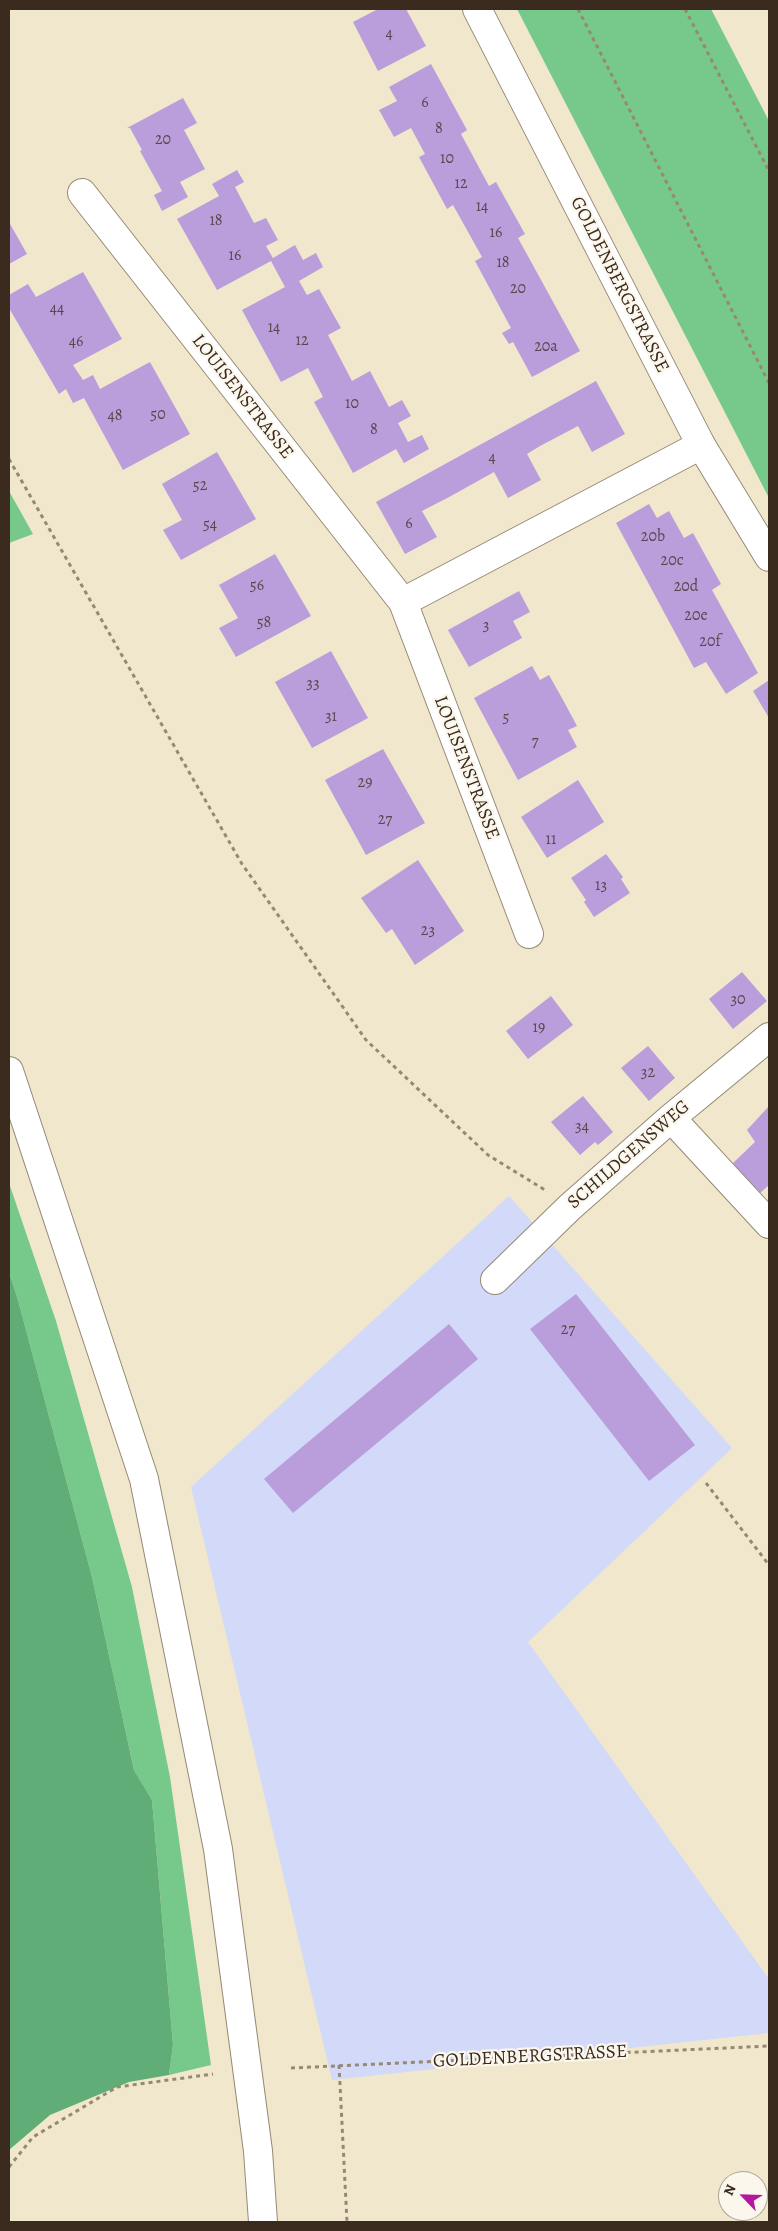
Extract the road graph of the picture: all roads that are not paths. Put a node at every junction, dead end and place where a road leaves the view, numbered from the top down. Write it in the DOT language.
graph roads {
  1 [pos="477,9"];
  2 [pos="82,193"];
  3 [pos="701,445"];
  4 [pos="769,558"];
  5 [pos="402,602"];
  6 [pos="530,934"];
  7 [pos="769,1036"];
  8 [pos="9,1071"];
  9 [pos="671,1118"];
  10 [pos="769,1224"];
  11 [pos="495,1280"];
  12 [pos="263,2222"];
  1 -- 3 [label="street, GOLDENBERGSTRASSE"];
  2 -- 5 [label="street, LOUISENSTRASSE"];
  3 -- 4 [label="street, GOLDENBERGSTRASSE"];
  3 -- 5 [label="street"];
  5 -- 6 [label="street, LOUISENSTRASSE"];
  7 -- 9 [label="street, SCHILDGENSWEG"];
  8 -- 12 [label="street"];
  9 -- 10 [label="street"];
  9 -- 11 [label="street, SCHILDGENSWEG"];
}
